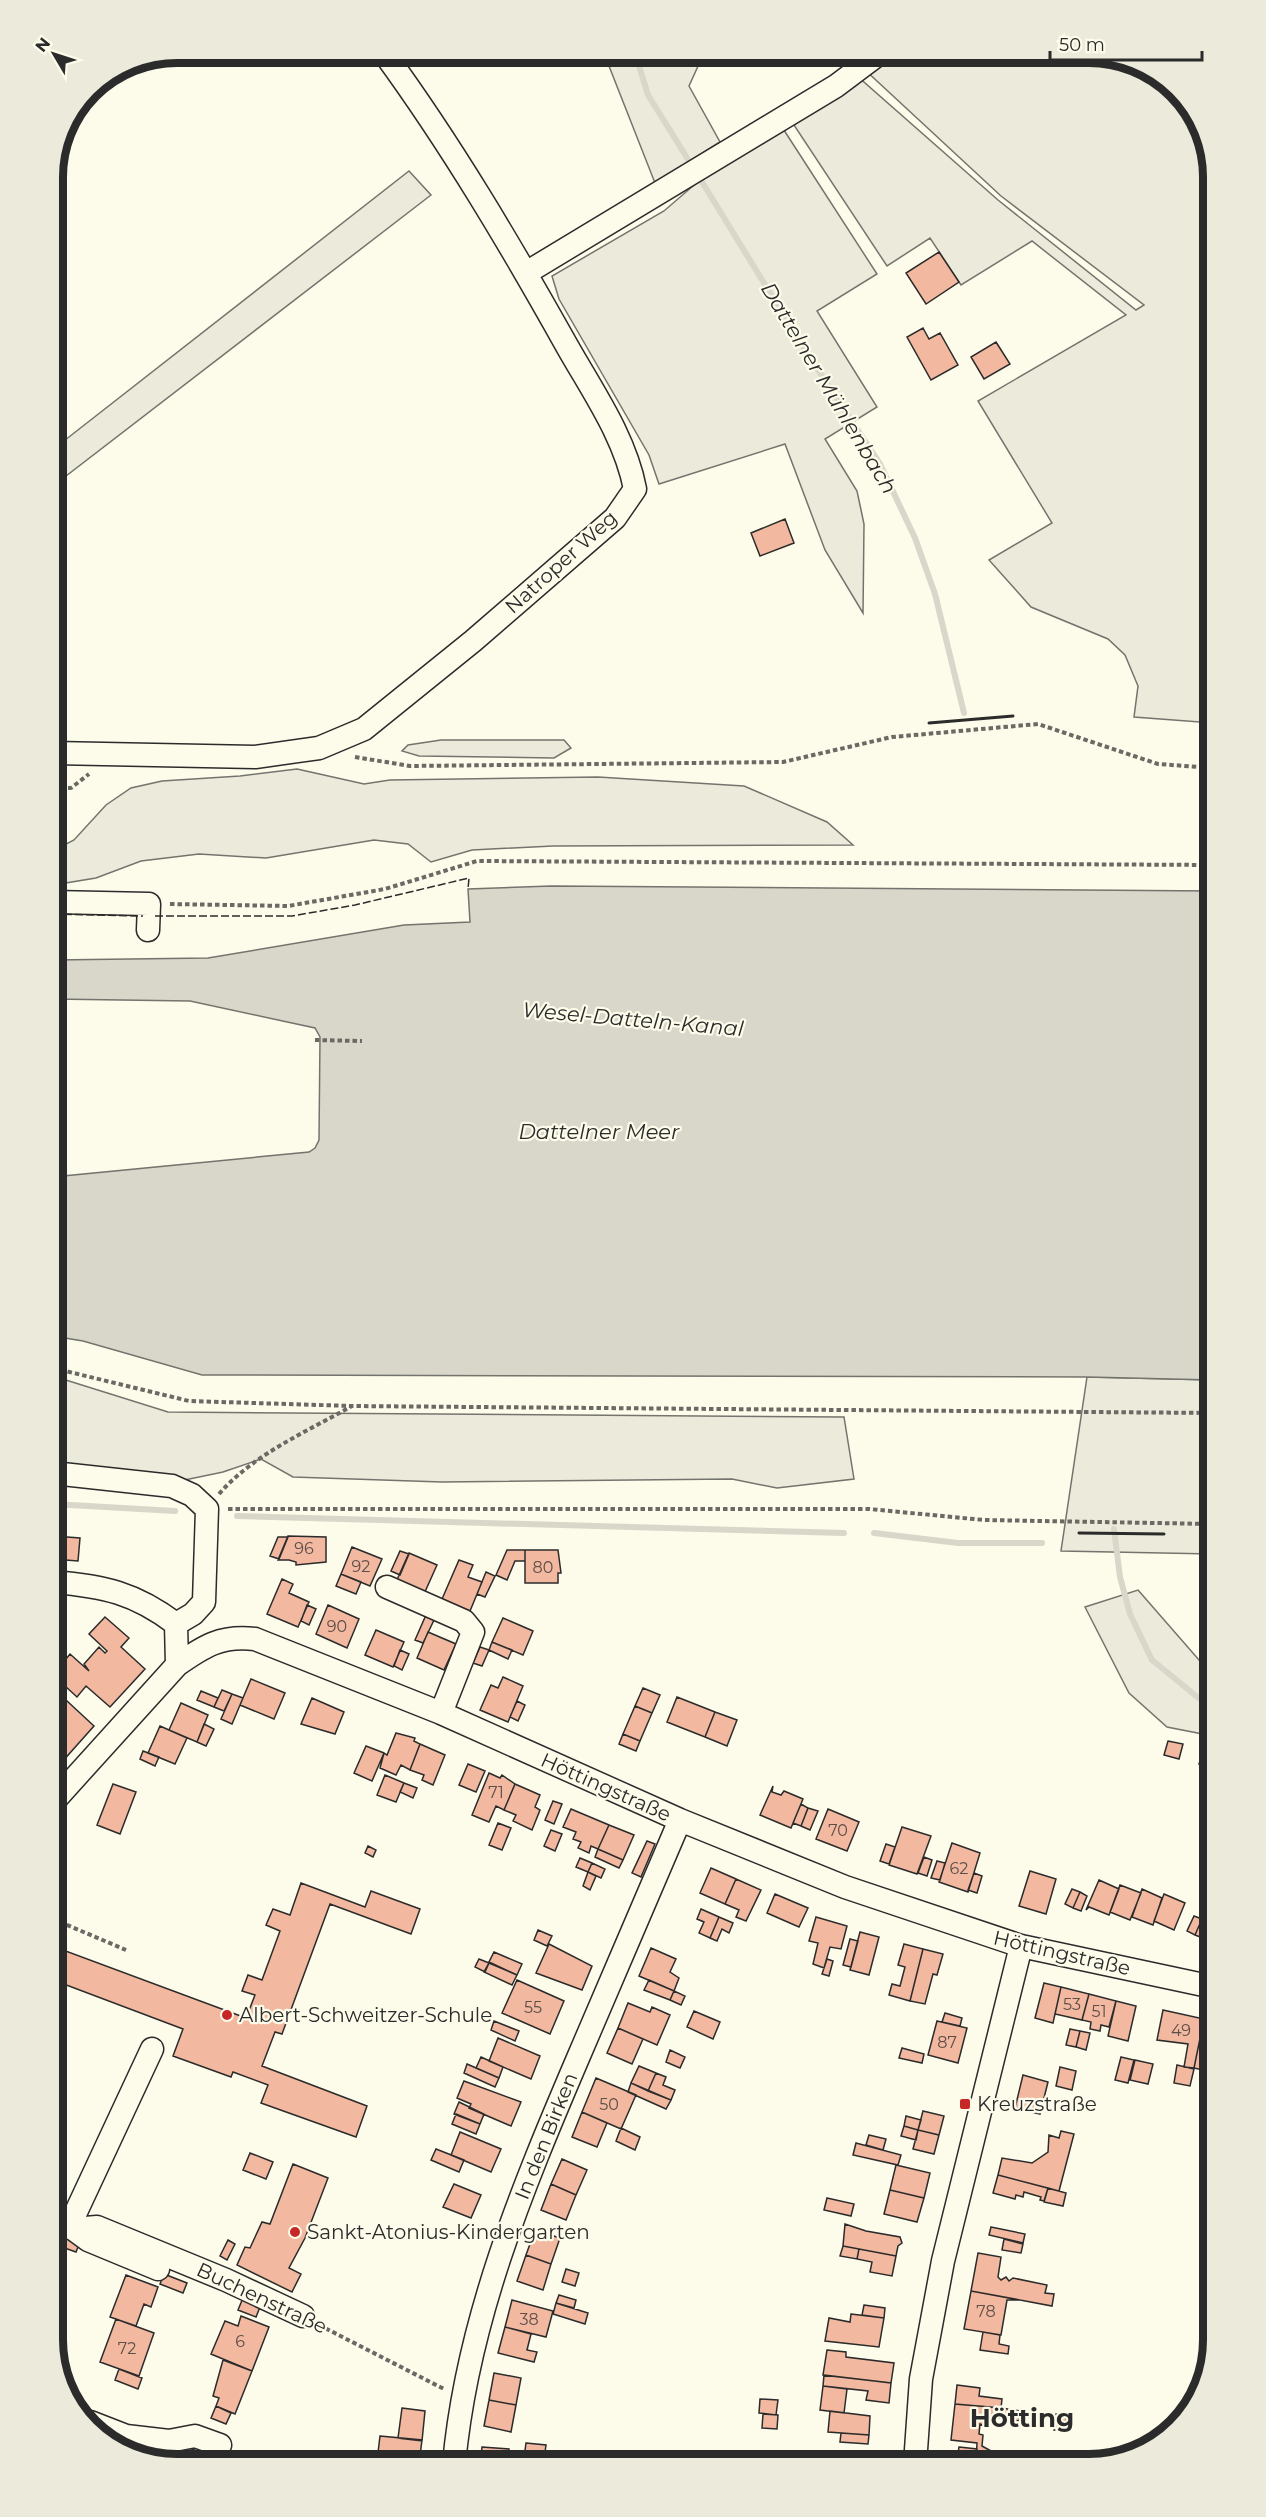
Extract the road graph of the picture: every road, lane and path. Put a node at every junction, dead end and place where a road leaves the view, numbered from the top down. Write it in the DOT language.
graph roads {
  1 [pos="392,63"];
  2 [pos="867,63"];
  3 [pos="526,273"];
  4 [pos="63,753"];
  5 [pos="354,756"];
  6 [pos="1203,767"];
  7 [pos="1203,865"];
  8 [pos="63,902"];
  9 [pos="149,904"];
  10 [pos="148,930"];
  11 [pos="315,1040"];
  12 [pos="362,1041"];
  13 [pos="63,1370"];
  14 [pos="352,1406"];
  15 [pos="1203,1413"];
  16 [pos="63,1474"];
  17 [pos="207,1509"];
  18 [pos="1203,1524"];
  19 [pos="63,1583"];
  20 [pos="387,1587"];
  21 [pos="176,1624"];
  22 [pos="177,1665"];
  23 [pos="441,1713"];
  24 [pos="63,1790"];
  25 [pos="680,1820"];
  26 [pos="63,1924"];
  27 [pos="1021,1946"];
  28 [pos="126,1950"];
  29 [pos="1203,1985"];
  30 [pos="152,2049"];
  31 [pos="65,2226"];
  32 [pos="158,2269"];
  33 [pos="303,2316"];
  34 [pos="464,2397"];
  35 [pos="104,2427"];
  36 [pos="220,2445"];
  37 [pos="455,2454"];
  38 [pos="916,2454"];
  1 -- 3 [label="street, Natroper Weg"];
  2 -- 3 [label="street"];
  3 -- 4 [label="street, Natroper Weg"];
  5 -- 6 [label="path"];
  7 -- 9 [label="path"];
  8 -- 9 [label="street"];
  9 -- 10 [label="street"];
  11 -- 12 [label="path"];
  13 -- 14 [label="path"];
  14 -- 15 [label="path"];
  14 -- 17 [label="path"];
  16 -- 17 [label="street"];
  17 -- 18 [label="path"];
  17 -- 21 [label="street"];
  19 -- 21 [label="street"];
  20 -- 23 [label="street"];
  21 -- 22 [label="street"];
  22 -- 23 [label="street, Höttingstraße"];
  22 -- 24 [label="street, Höttingstraße"];
  23 -- 25 [label="street, Höttingstraße"];
  25 -- 27 [label="street, Höttingstraße"];
  25 -- 34 [label="street, In den Birken"];
  26 -- 28 [label="path"];
  27 -- 29 [label="street, Höttingstraße"];
  27 -- 38 [label="street"];
  30 -- 31 [label="street"];
  31 -- 32 [label="street"];
  31 -- 33 [label="street, Buchenstraße"];
  33 -- 34 [label="path, Buchenstraße"];
  34 -- 37 [label="street, In den Birken"];
  35 -- 36 [label="street"];
}
